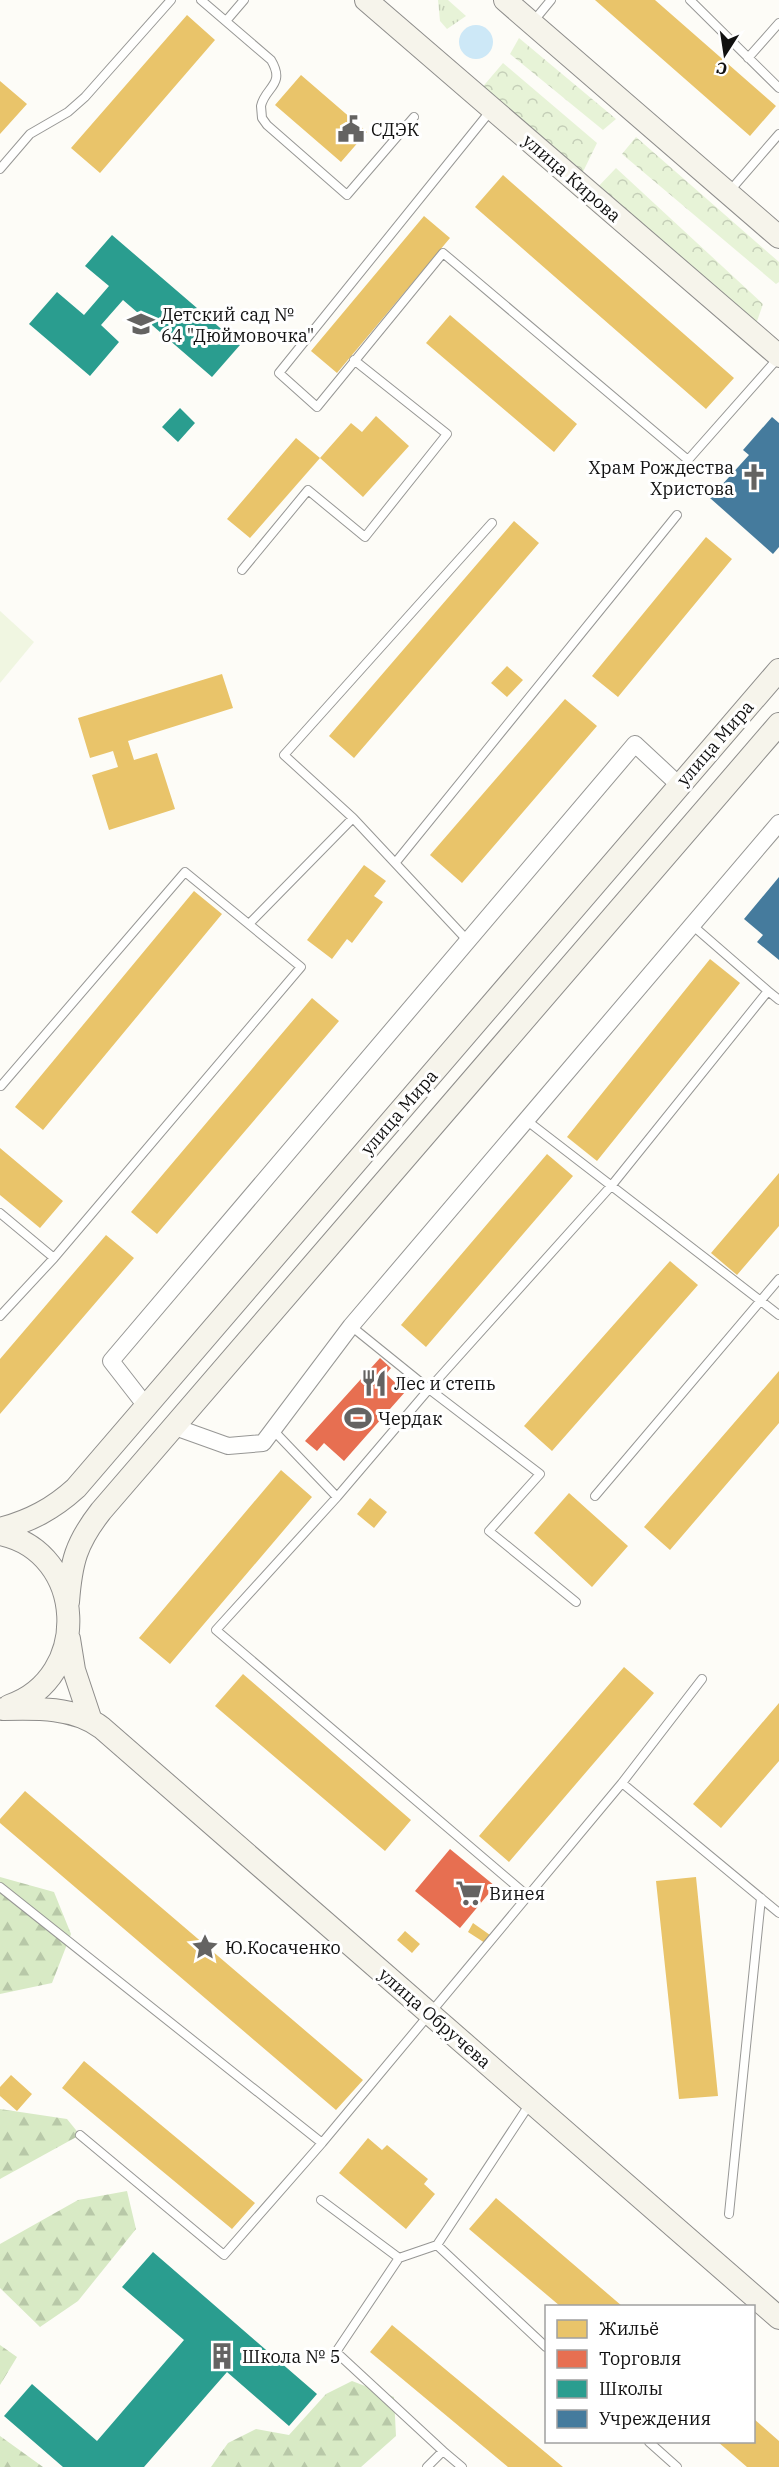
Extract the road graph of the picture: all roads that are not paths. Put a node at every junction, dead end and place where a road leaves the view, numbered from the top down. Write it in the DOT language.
graph roads {
  1 [pos="171,0"];
  2 [pos="201,0"];
  3 [pos="244,0"];
  4 [pos="366,0"];
  5 [pos="505,0"];
  6 [pos="551,0"];
  7 [pos="690,0"];
  8 [pos="226,21"];
  9 [pos="532,23"];
  10 [pos="779,23"];
  11 [pos="748,58"];
  12 [pos="779,88"];
  13 [pos="492,109"];
  14 [pos="414,117"];
  15 [pos="779,134"];
  16 [pos="0,169"];
  17 [pos="728,193"];
  18 [pos="779,237"];
  19 [pos="779,356"];
  20 [pos="354,360"];
  21 [pos="677,515"];
  22 [pos="492,522"];
  23 [pos="242,570"];
  24 [pos="779,670"];
  25 [pos="779,724"];
  26 [pos="679,785"];
  27 [pos="353,818"];
  28 [pos="779,823"];
  29 [pos="396,862"];
  30 [pos="249,924"];
  31 [pos="692,925"];
  32 [pos="468,941"];
  33 [pos="768,991"];
  34 [pos="779,1000"];
  35 [pos="1,1086"];
  36 [pos="526,1120"];
  37 [pos="612,1185"];
  38 [pos="0,1213"];
  39 [pos="54,1257"];
  40 [pos="779,1279"];
  41 [pos="761,1301"];
  42 [pos="779,1315"];
  43 [pos="0,1316"];
  44 [pos="351,1326"];
  45 [pos="429,1389"];
  46 [pos="146,1406"];
  47 [pos="175,1426"];
  48 [pos="273,1430"];
  49 [pos="595,1496"];
  50 [pos="338,1497"];
  51 [pos="0,1529"];
  52 [pos="0,1534"];
  53 [pos="68,1602"];
  54 [pos="576,1602"];
  55 [pos="69,1636"];
  56 [pos="702,1679"];
  57 [pos="1,1709"];
  58 [pos="90,1719"];
  59 [pos="622,1783"];
  60 [pos="0,1887"];
  61 [pos="529,1898"];
  62 [pos="761,1898"];
  63 [pos="779,1913"];
  64 [pos="432,2014"];
  65 [pos="531,2102"];
  66 [pos="80,2135"];
  67 [pos="322,2144"];
  68 [pos="321,2200"];
  69 [pos="729,2214"];
  70 [pos="437,2245"];
  71 [pos="399,2258"];
  72 [pos="779,2318"];
  73 [pos="545,2345"];
  74 [pos="650,2443"];
  75 [pos="443,2451"];
  76 [pos="427,2467"];
  77 [pos="462,2467"];
  78 [pos="677,2467"];
  1 -- 16 [label="lane"];
  2 -- 8 [label="lane"];
  3 -- 8 [label="lane"];
  4 -- 13 [label="main road, улица Кирова"];
  5 -- 9 [label="main road"];
  6 -- 9 [label="lane"];
  7 -- 11 [label="lane"];
  8 -- 14 [label="lane"];
  9 -- 17 [label="main road"];
  10 -- 11 [label="lane"];
  11 -- 12 [label="lane"];
  13 -- 19 [label="main road, улица Кирова"];
  13 -- 20 [label="lane"];
  15 -- 17 [label="lane"];
  17 -- 18 [label="main road"];
  19 -- 20 [label="lane"];
  20 -- 23 [label="lane"];
  21 -- 29 [label="lane"];
  22 -- 27 [label="lane"];
  24 -- 26 [label="main road, улица Мира"];
  25 -- 47 [label="main road, улица Мира"];
  26 -- 32 [label="street"];
  26 -- 46 [label="main road, улица Мира"];
  27 -- 29 [label="lane"];
  27 -- 30 [label="lane"];
  28 -- 31 [label="street"];
  29 -- 32 [label="lane"];
  30 -- 35 [label="lane"];
  30 -- 39 [label="lane"];
  31 -- 33 [label="lane"];
  31 -- 36 [label="street"];
  32 -- 46 [label="street"];
  33 -- 34 [label="lane"];
  33 -- 37 [label="lane"];
  36 -- 37 [label="lane"];
  36 -- 44 [label="street"];
  37 -- 41 [label="lane"];
  37 -- 45 [label="lane"];
  38 -- 39 [label="lane"];
  39 -- 43 [label="lane"];
  40 -- 41 [label="lane"];
  41 -- 42 [label="lane"];
  41 -- 49 [label="lane"];
  44 -- 45 [label="lane"];
  44 -- 48 [label="street"];
  45 -- 50 [label="lane"];
  45 -- 54 [label="lane"];
  46 -- 51 [label="main road, улица Мира"];
  47 -- 48 [label="street"];
  47 -- 53 [label="main road, улица Мира"];
  48 -- 50 [label="lane"];
  50 -- 61 [label="lane"];
  52 -- 53 [label="main road"];
  53 -- 55 [label="main road, улица Мира"];
  55 -- 57 [label="main road"];
  55 -- 58 [label="main road"];
  56 -- 59 [label="lane"];
  57 -- 58 [label="main road, улица Обручева"];
  58 -- 64 [label="main road, улица Обручева"];
  59 -- 61 [label="lane"];
  59 -- 62 [label="lane"];
  60 -- 67 [label="lane"];
  61 -- 64 [label="lane"];
  62 -- 63 [label="lane"];
  62 -- 69 [label="lane"];
  64 -- 65 [label="main road, улица Обручева"];
  64 -- 67 [label="lane"];
  65 -- 70 [label="lane"];
  65 -- 72 [label="main road, улица Обручева"];
  66 -- 67 [label="lane"];
  68 -- 71 [label="lane"];
  70 -- 71 [label="lane"];
  70 -- 73 [label="lane"];
  71 -- 75 [label="lane"];
  74 -- 78 [label="lane"];
  75 -- 76 [label="lane"];
  75 -- 77 [label="lane"];
}
